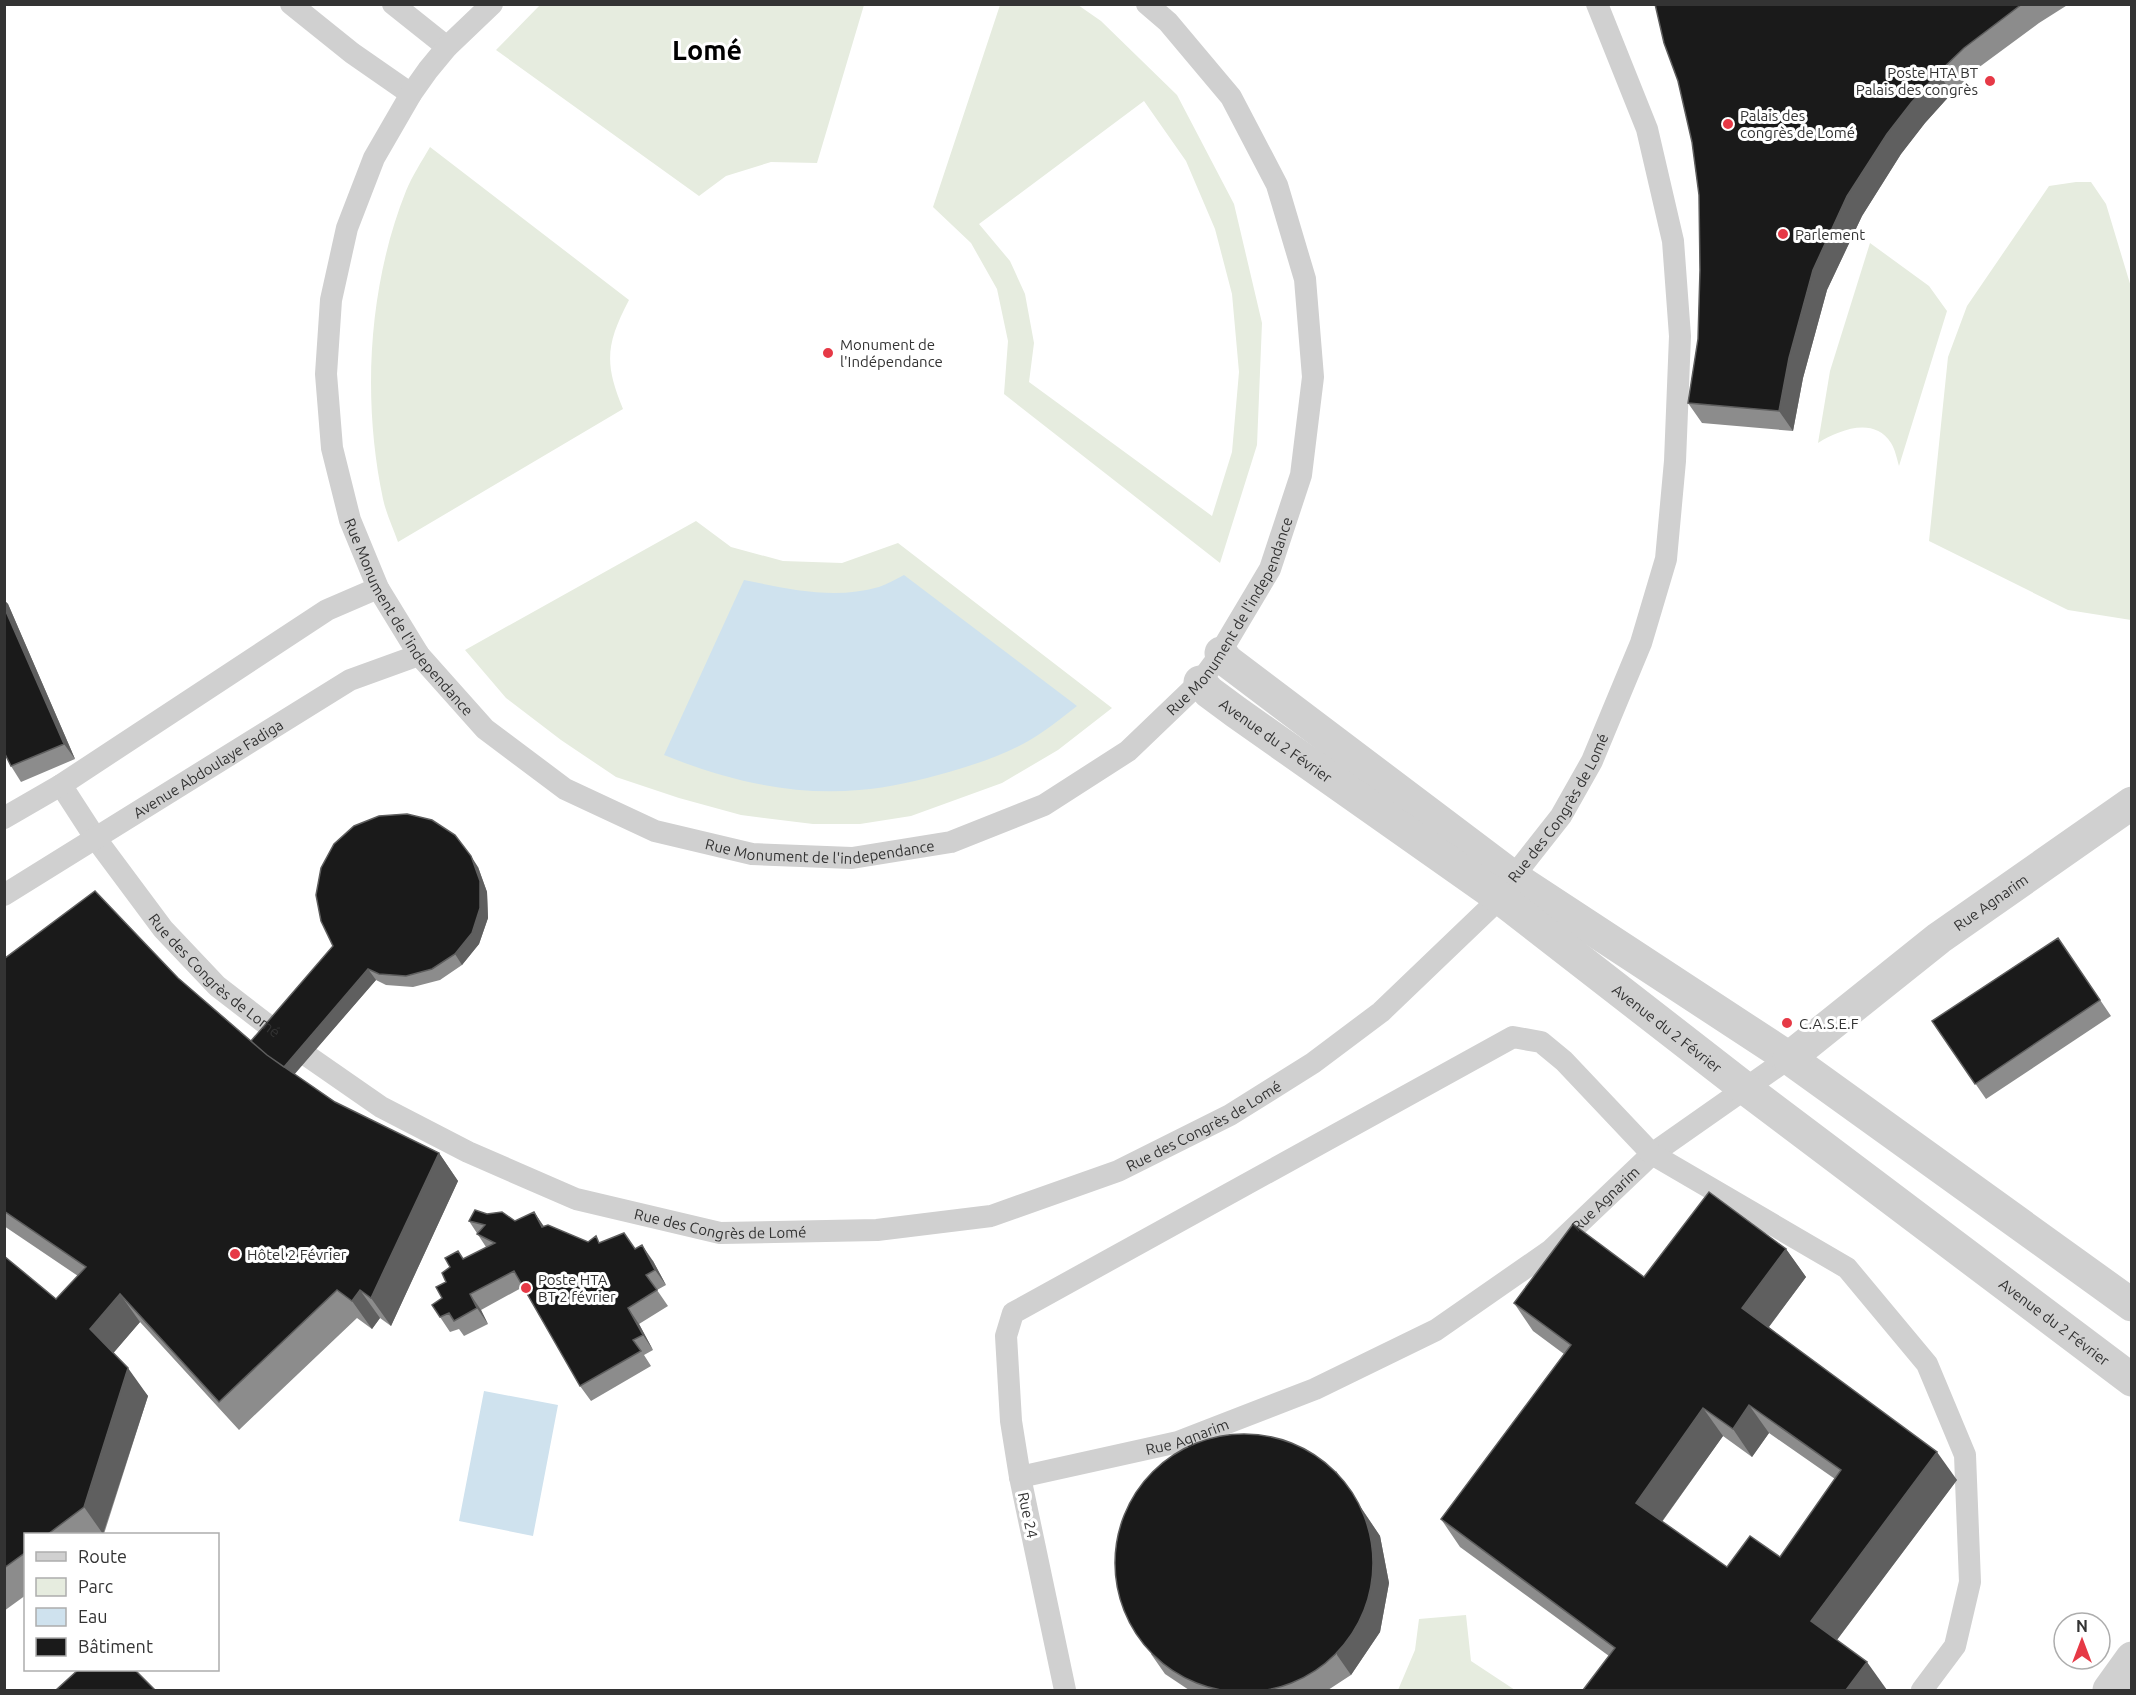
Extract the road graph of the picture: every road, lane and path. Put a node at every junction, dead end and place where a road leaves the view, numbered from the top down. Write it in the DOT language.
graph roads {
  1 [pos="291,4"];
  2 [pos="393,4"];
  3 [pos="492,4"];
  4 [pos="1147,4"];
  5 [pos="1597,4"];
  6 [pos="447,47"];
  7 [pos="411,94"];
  8 [pos="378,588"];
  9 [pos="1221,653"];
  10 [pos="419,655"];
  11 [pos="1200,682"];
  12 [pos="61,784"];
  13 [pos="2132,804"];
  14 [pos="4,818"];
  15 [pos="96,839"];
  16 [pos="1507,888"];
  17 [pos="4,895"];
  18 [pos="1789,1058"];
  19 [pos="1746,1089"];
  20 [pos="1652,1154"];
  21 [pos="2132,1305"];
  22 [pos="2132,1380"];
  23 [pos="1020,1477"];
  24 [pos="2132,1658"];
  25 [pos="1065,1690"];
  26 [pos="1922,1690"];
  27 [pos="2109,1690"];
  1 -- 7 [label="lane"];
  2 -- 6 [label="lane"];
  3 -- 6 [label="lane, Rue Monument de l'independance"];
  4 -- 9 [label="lane, Rue Monument de l'independance"];
  5 -- 16 [label="lane, Rue des Congrès de Lomé"];
  6 -- 7 [label="lane, Rue Monument de l'independance"];
  7 -- 8 [label="lane, Rue Monument de l'independance"];
  8 -- 10 [label="lane, Rue Monument de l'independance"];
  8 -- 12 [label="lane"];
  9 -- 11 [label="lane, Rue Monument de l'independance"];
  9 -- 16 [label="street, Avenue du 2 Février"];
  10 -- 11 [label="lane, Rue Monument de l'independance"];
  10 -- 15 [label="lane, Avenue Abdoulaye Fadiga"];
  11 -- 16 [label="street, Avenue du 2 Février"];
  12 -- 14 [label="lane"];
  12 -- 15 [label="lane, Rue des Congrès de Lomé"];
  13 -- 18 [label="street, Rue Agnarim"];
  15 -- 16 [label="lane, Rue des Congrès de Lomé"];
  15 -- 17 [label="lane, Avenue Abdoulaye Fadiga"];
  16 -- 18 [label="street, Avenue du 2 Février"];
  16 -- 19 [label="street, Avenue du 2 Février"];
  18 -- 19 [label="lane, Rue Agnarim"];
  18 -- 21 [label="street, Avenue du 2 Février"];
  19 -- 20 [label="lane, Rue Agnarim"];
  19 -- 22 [label="street, Avenue du 2 Février"];
  20 -- 23 [label="lane, Rue Agnarim"];
  20 -- 23 [label="lane, Rue 24"];
  20 -- 26 [label="lane"];
  23 -- 25 [label="lane, Rue 24"];
  24 -- 27 [label="street"];
}
